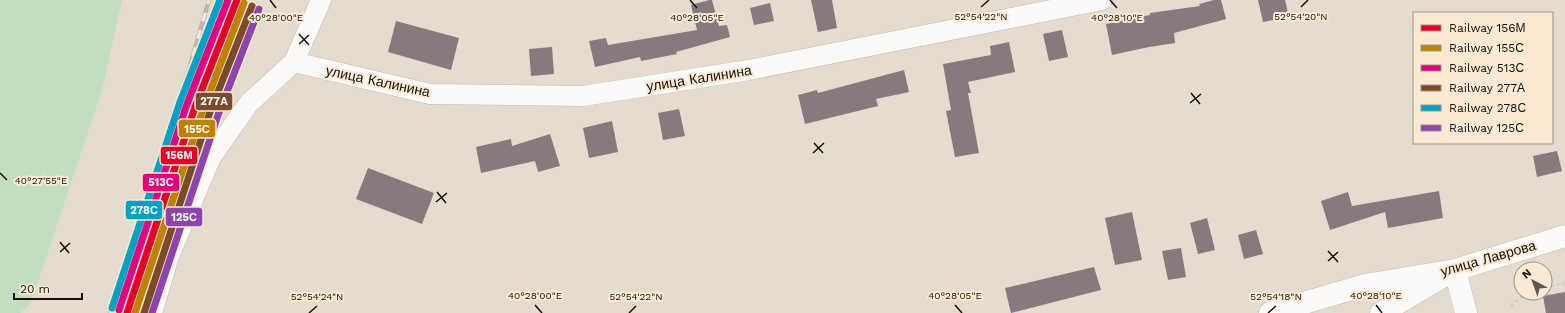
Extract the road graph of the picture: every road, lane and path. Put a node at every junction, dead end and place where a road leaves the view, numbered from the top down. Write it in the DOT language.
graph roads {
  1 [pos="321,0"];
  2 [pos="1102,0"];
  3 [pos="294,62"];
  4 [pos="1565,236"];
  5 [pos="1455,270"];
  6 [pos="1565,283"];
  7 [pos="1553,285"];
  8 [pos="1517,301"];
  9 [pos="1511,306"];
  10 [pos="152,313"];
  11 [pos="1270,313"];
  12 [pos="1381,313"];
  13 [pos="1466,313"];
  1 -- 3 [label="street"];
  2 -- 3 [label="street, улица Калинина"];
  3 -- 10 [label="street"];
  4 -- 5 [label="main road, улица Лаврова"];
  5 -- 11 [label="main road, улица Лаврова"];
  5 -- 12 [label="main road"];
  5 -- 13 [label="main road"];
  6 -- 7 [label="path"];
  8 -- 9 [label="path"];
}
